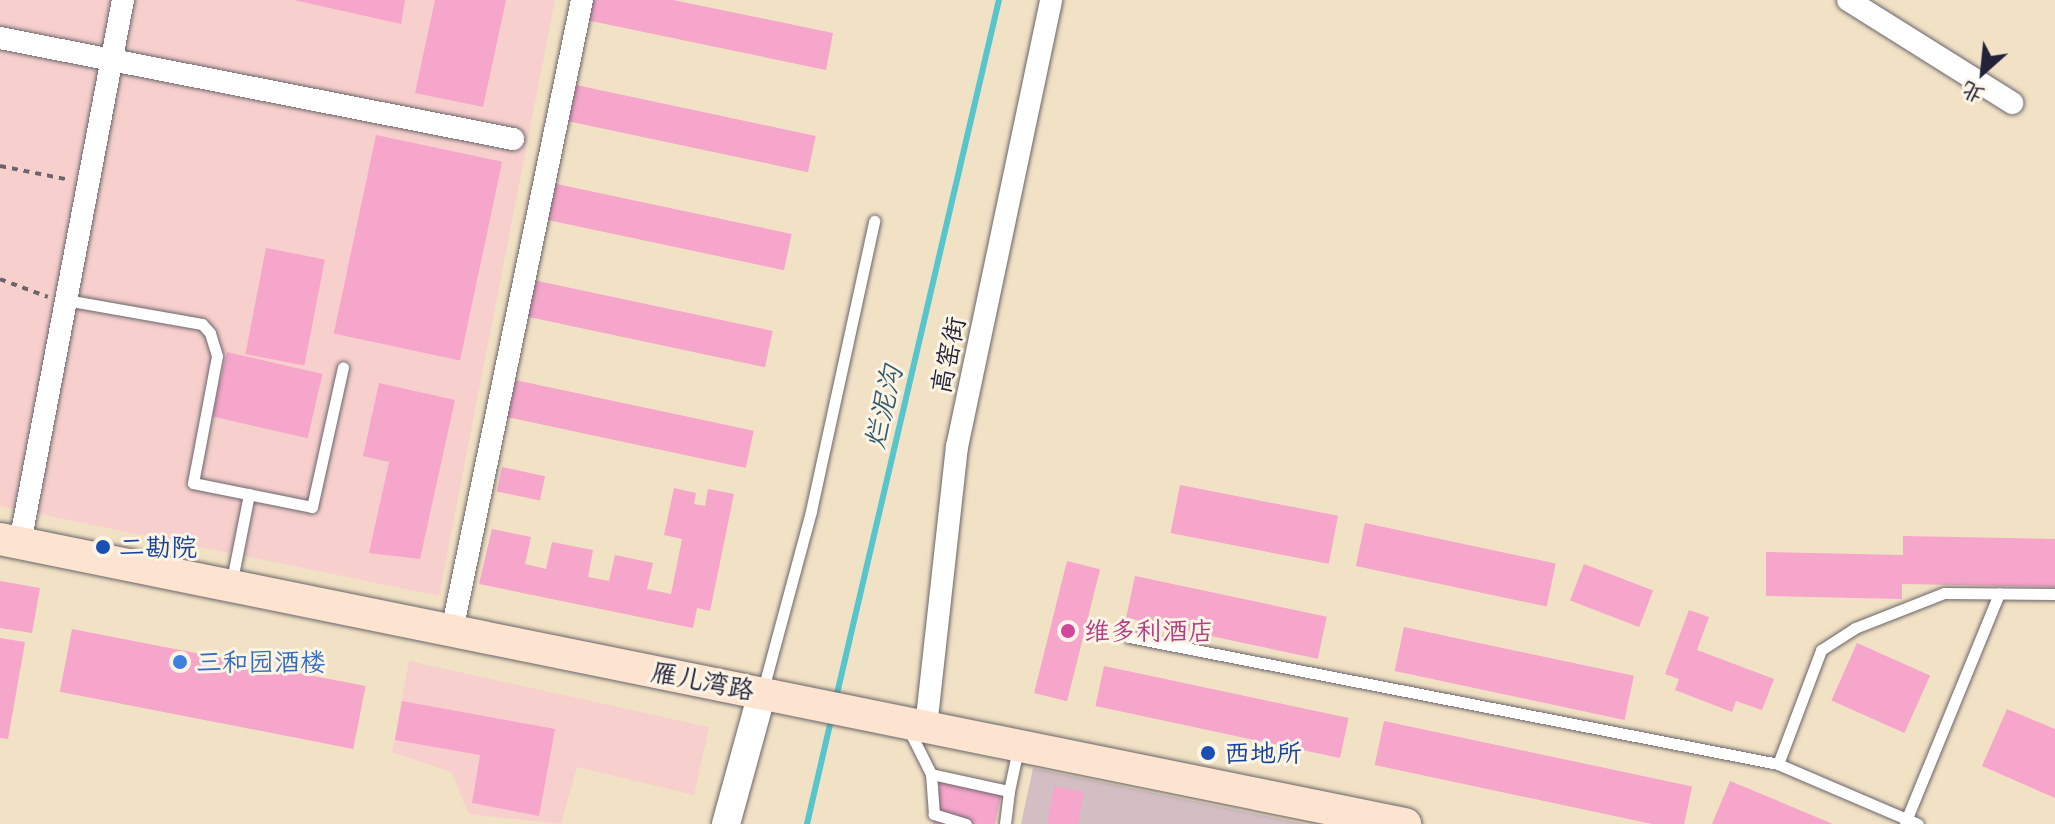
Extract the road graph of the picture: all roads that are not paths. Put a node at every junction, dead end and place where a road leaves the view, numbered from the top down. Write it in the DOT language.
graph roads {
  1 [pos="123,0"];
  2 [pos="582,0"];
  3 [pos="1051,0"];
  4 [pos="1848,0"];
  5 [pos="0,38"];
  6 [pos="112,60"];
  7 [pos="2012,103"];
  8 [pos="513,139"];
  9 [pos="874,221"];
  10 [pos="66,300"];
  11 [pos="343,367"];
  12 [pos="249,494"];
  13 [pos="10,541"];
  14 [pos="231,586"];
  15 [pos="1999,594"];
  16 [pos="2055,594"];
  17 [pos="452,631"];
  18 [pos="1129,637"];
  19 [pos="771,695"];
  20 [pos="901,722"];
  21 [pos="1019,746"];
  22 [pos="1778,764"];
  23 [pos="931,774"];
  24 [pos="1009,791"];
  25 [pos="1910,823"];
  26 [pos="726,824"];
  27 [pos="966,824"];
  28 [pos="1005,824"];
  29 [pos="1405,824"];
  1 -- 6 [label="street"];
  2 -- 17 [label="street"];
  3 -- 20 [label="street, 高窑街"];
  4 -- 7 [label="street"];
  5 -- 6 [label="street"];
  6 -- 8 [label="street"];
  6 -- 10 [label="street"];
  9 -- 19 [label="lane"];
  10 -- 12 [label="lane"];
  10 -- 13 [label="street"];
  11 -- 12 [label="lane"];
  12 -- 14 [label="lane"];
  13 -- 14 [label="main road, 雁儿湾路"];
  14 -- 17 [label="main road, 雁儿湾路"];
  15 -- 16 [label="lane"];
  15 -- 22 [label="lane"];
  15 -- 25 [label="lane"];
  17 -- 19 [label="main road, 雁儿湾路"];
  18 -- 22 [label="lane"];
  19 -- 20 [label="main road, 雁儿湾路"];
  19 -- 26 [label="street"];
  20 -- 21 [label="main road, 雁儿湾路"];
  20 -- 23 [label="lane"];
  21 -- 24 [label="lane"];
  21 -- 29 [label="main road, 雁儿湾路"];
  22 -- 25 [label="lane"];
  23 -- 24 [label="lane"];
  23 -- 27 [label="lane"];
  24 -- 28 [label="lane"];
}
